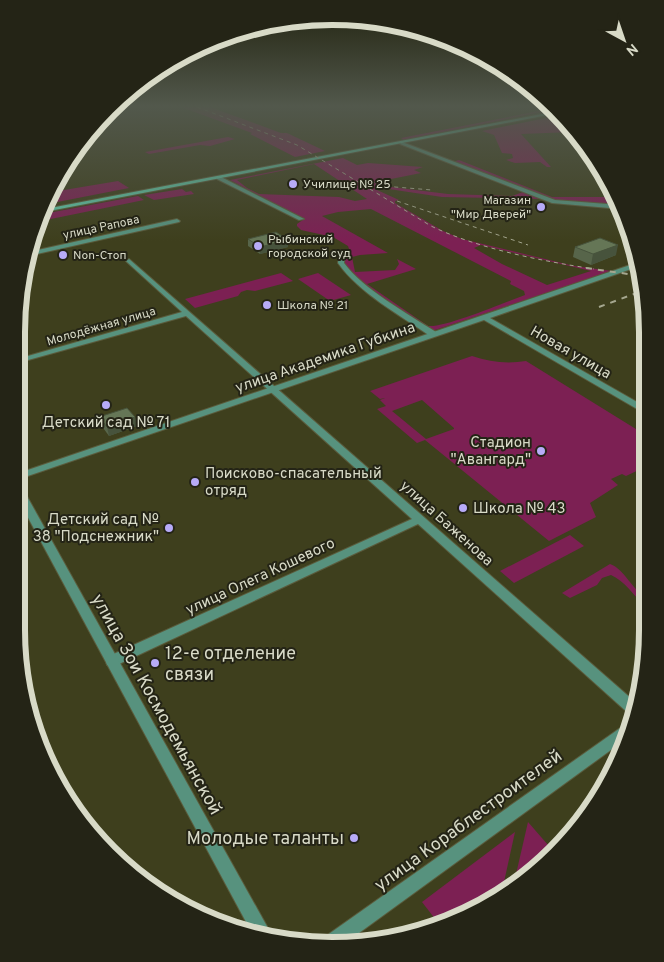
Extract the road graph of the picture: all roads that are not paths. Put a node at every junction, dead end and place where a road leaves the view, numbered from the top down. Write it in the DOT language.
graph roads {
  1 [pos="356,152"];
  2 [pos="425,152"];
  3 [pos="219,178"];
  4 [pos="612,207"];
  5 [pos="50,210"];
  6 [pos="301,219"];
  7 [pos="177,221"];
  8 [pos="35,252"];
  9 [pos="342,255"];
  10 [pos="129,261"];
  11 [pos="632,267"];
  12 [pos="188,313"];
  13 [pos="484,317"];
  14 [pos="433,334"];
  15 [pos="25,359"];
  16 [pos="273,389"];
  17 [pos="639,407"];
  18 [pos="25,474"];
  19 [pos="25,502"];
  20 [pos="420,519"];
  21 [pos="112,660"];
  22 [pos="630,706"];
  23 [pos="621,735"];
  24 [pos="259,928"];
  25 [pos="340,937"];
  1 -- 3 [label="main road"];
  2 -- 4 [label="street"];
  3 -- 5 [label="main road"];
  3 -- 6 [label="street"];
  7 -- 8 [label="street, улица Рапова"];
  9 -- 14 [label="street"];
  10 -- 12 [label="street, улица Баженова"];
  11 -- 13 [label="street, улица Академика Губкина"];
  12 -- 15 [label="street, Молодёжная улица"];
  12 -- 16 [label="street, улица Баженова"];
  13 -- 14 [label="street, улица Академика Губкина"];
  13 -- 17 [label="street, Новая улица"];
  14 -- 16 [label="street, улица Академика Губкина"];
  16 -- 18 [label="street, улица Академика Губкина"];
  16 -- 20 [label="street, улица Баженова"];
  19 -- 21 [label="street, улица Зои Космодемьянской"];
  20 -- 21 [label="street, улица Олега Кошевого"];
  20 -- 22 [label="street, улица Баженова"];
  21 -- 24 [label="street, улица Зои Космодемьянской"];
  23 -- 25 [label="street, улица Кораблестроителей"];
}
